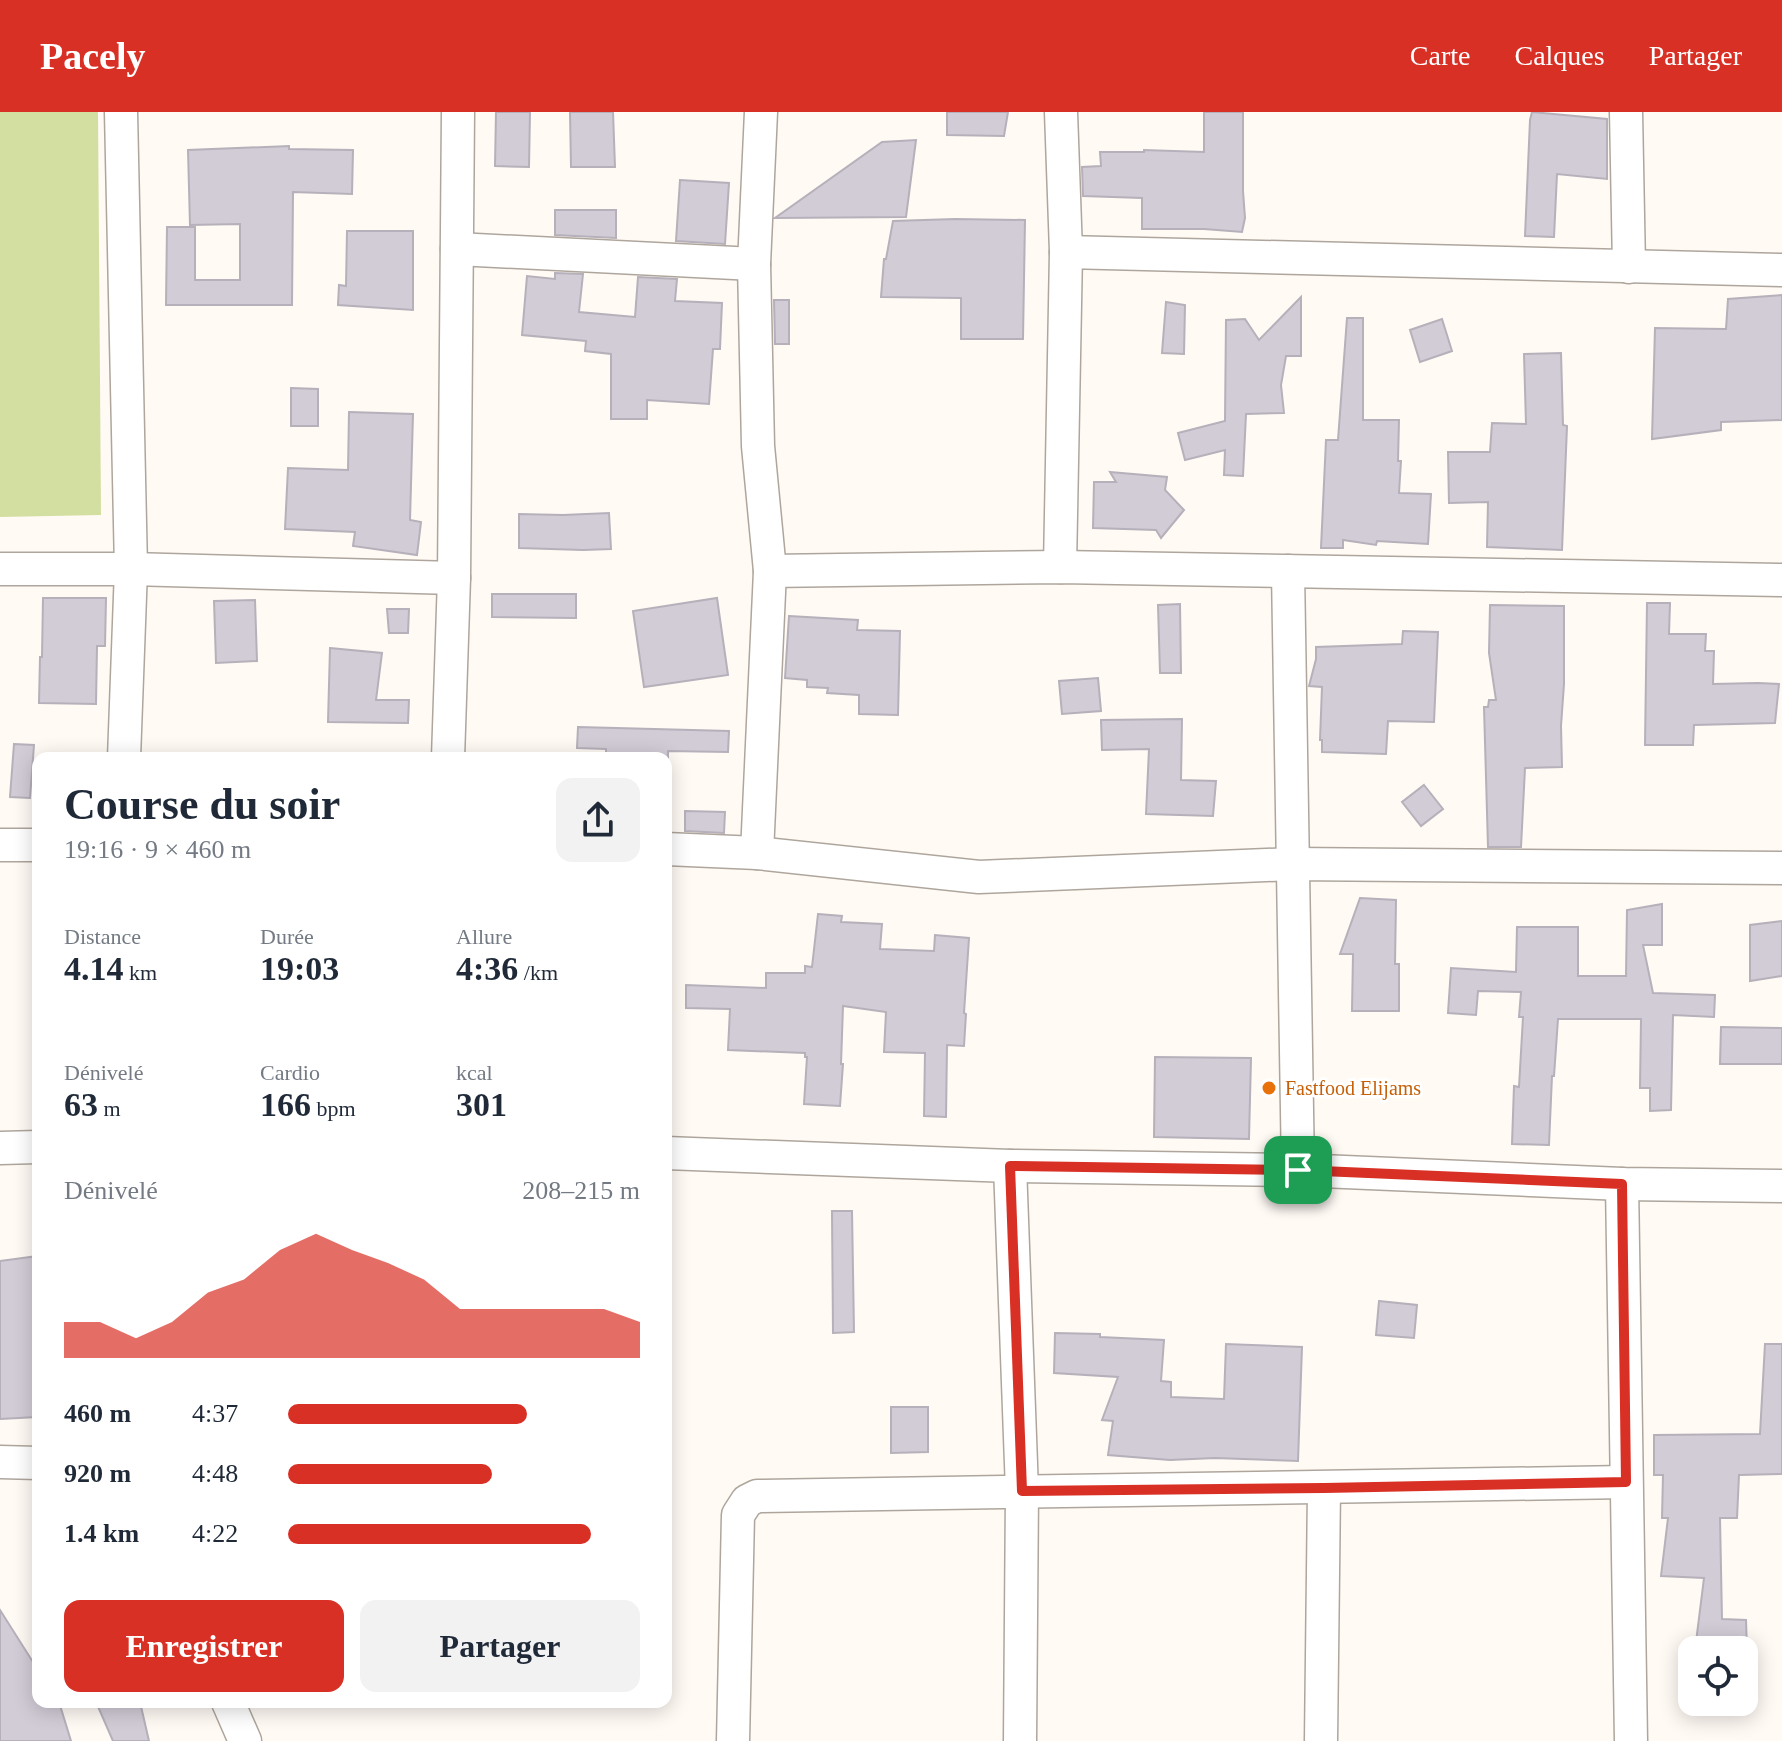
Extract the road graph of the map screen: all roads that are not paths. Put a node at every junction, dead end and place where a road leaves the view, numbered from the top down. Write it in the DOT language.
graph roads {
  1 [pos="121,112"];
  2 [pos="458,112"];
  3 [pos="761,112"];
  4 [pos="1061,112"];
  5 [pos="1626,112"];
  6 [pos="457,249"];
  7 [pos="1066,252"];
  8 [pos="754,264"];
  9 [pos="1629,267"];
  10 [pos="1782,270"];
  11 [pos="1060,567"];
  12 [pos="0,569"];
  13 [pos="131,569"];
  14 [pos="770,571"];
  15 [pos="1288,571"];
  16 [pos="454,578"];
  17 [pos="1782,580"];
  18 [pos="124,752"];
  19 [pos="448,752"];
  20 [pos="0,845"];
  21 [pos="32,845"];
  22 [pos="672,849"];
  23 [pos="757,853"];
  24 [pos="1292,864"];
  25 [pos="1782,868"];
  26 [pos="32,1147"];
  27 [pos="0,1148"];
  28 [pos="672,1153"];
  29 [pos="1010,1166"];
  30 [pos="1298,1170"];
  31 [pos="1622,1184"];
  32 [pos="1782,1186"];
  33 [pos="0,1462"];
  34 [pos="32,1463"];
  35 [pos="1626,1482"];
  36 [pos="1324,1488"];
  37 [pos="1022,1491"];
  38 [pos="231,1708"];
  39 [pos="245,1741"];
  40 [pos="733,1741"];
  41 [pos="1020,1741"];
  42 [pos="1321,1741"];
  43 [pos="1631,1741"];
  1 -- 13 [label="street"];
  2 -- 6 [label="street"];
  3 -- 8 [label="street"];
  4 -- 7 [label="street"];
  5 -- 9 [label="street"];
  6 -- 8 [label="street"];
  6 -- 16 [label="street"];
  7 -- 9 [label="street"];
  7 -- 11 [label="street"];
  8 -- 14 [label="street"];
  9 -- 10 [label="street"];
  11 -- 14 [label="street"];
  11 -- 15 [label="street"];
  12 -- 13 [label="street"];
  13 -- 16 [label="street"];
  13 -- 18 [label="street"];
  14 -- 23 [label="street"];
  15 -- 17 [label="street"];
  15 -- 24 [label="street"];
  16 -- 19 [label="street"];
  20 -- 21 [label="street"];
  22 -- 23 [label="street"];
  23 -- 24 [label="street"];
  24 -- 25 [label="street"];
  24 -- 30 [label="street"];
  26 -- 27 [label="street"];
  28 -- 29 [label="street"];
  29 -- 30 [label="street"];
  29 -- 37 [label="street"];
  30 -- 31 [label="street"];
  31 -- 32 [label="street"];
  31 -- 35 [label="street"];
  33 -- 34 [label="street"];
  35 -- 36 [label="street"];
  35 -- 43 [label="street"];
  36 -- 37 [label="street"];
  36 -- 42 [label="street"];
  37 -- 40 [label="street"];
  37 -- 41 [label="street"];
  38 -- 39 [label="street"];
}
